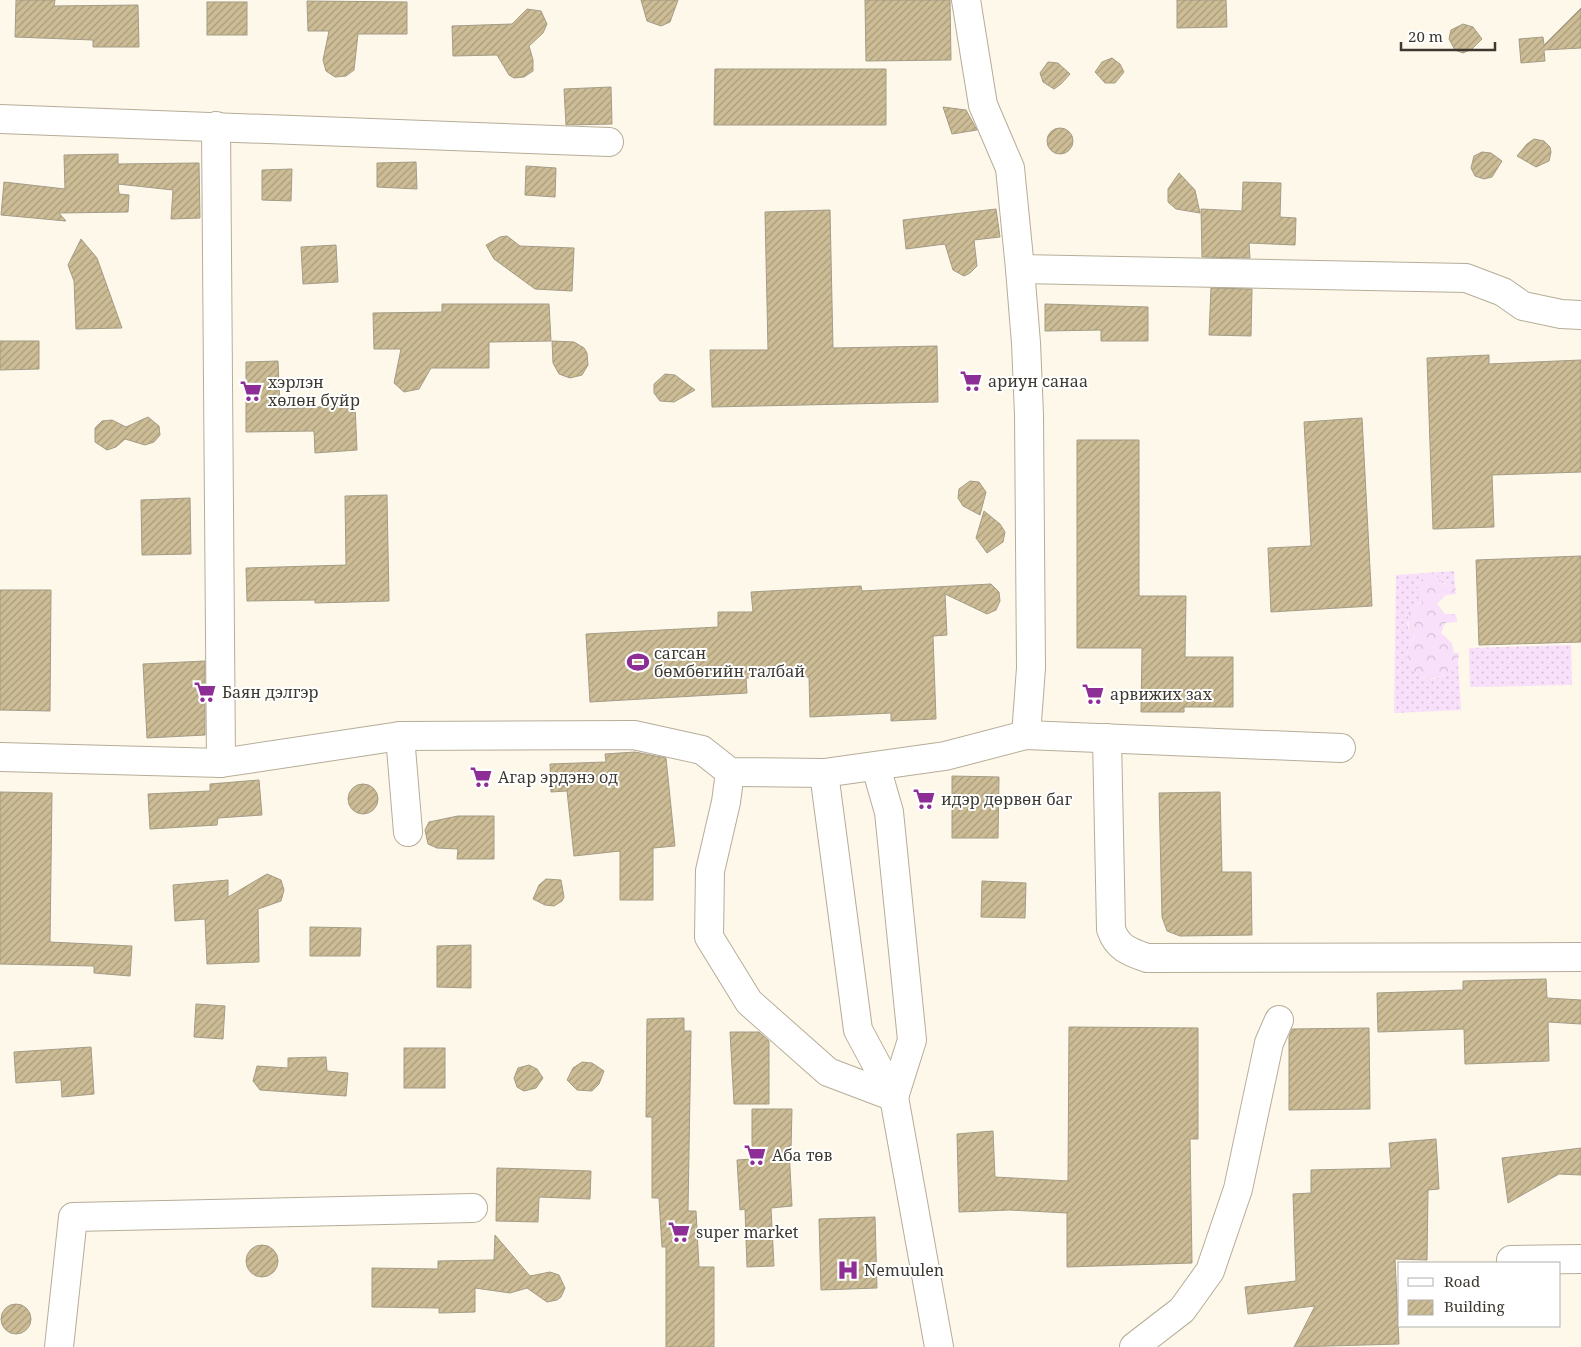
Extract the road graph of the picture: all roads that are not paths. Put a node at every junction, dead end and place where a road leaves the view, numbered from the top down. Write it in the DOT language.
graph roads {
  1 [pos="966,0"];
  2 [pos="0,119"];
  3 [pos="216,126"];
  4 [pos="609,142"];
  5 [pos="1020,269"];
  6 [pos="1581,315"];
  7 [pos="1026,735"];
  8 [pos="400,736"];
  9 [pos="1107,738"];
  10 [pos="1341,748"];
  11 [pos="0,757"];
  12 [pos="221,763"];
  13 [pos="876,767"];
  14 [pos="730,772"];
  15 [pos="824,773"];
  16 [pos="408,832"];
  17 [pos="1581,957"];
  18 [pos="1279,1020"];
  19 [pos="894,1097"];
  20 [pos="473,1208"];
  21 [pos="1581,1259"];
  22 [pos="1511,1260"];
  23 [pos="59,1347"];
  24 [pos="939,1347"];
  25 [pos="1134,1347"];
  1 -- 5 [label="street"];
  2 -- 3 [label="street"];
  3 -- 4 [label="street"];
  3 -- 12 [label="street"];
  5 -- 6 [label="street"];
  5 -- 7 [label="street"];
  7 -- 9 [label="street"];
  7 -- 13 [label="street"];
  8 -- 12 [label="street"];
  8 -- 14 [label="street"];
  8 -- 16 [label="street"];
  9 -- 10 [label="street"];
  9 -- 17 [label="street"];
  11 -- 12 [label="street"];
  13 -- 15 [label="street"];
  13 -- 19 [label="street"];
  14 -- 15 [label="street"];
  14 -- 19 [label="street"];
  15 -- 19 [label="street"];
  18 -- 25 [label="street"];
  19 -- 24 [label="street"];
  20 -- 23 [label="street"];
  21 -- 22 [label="street"];
}
